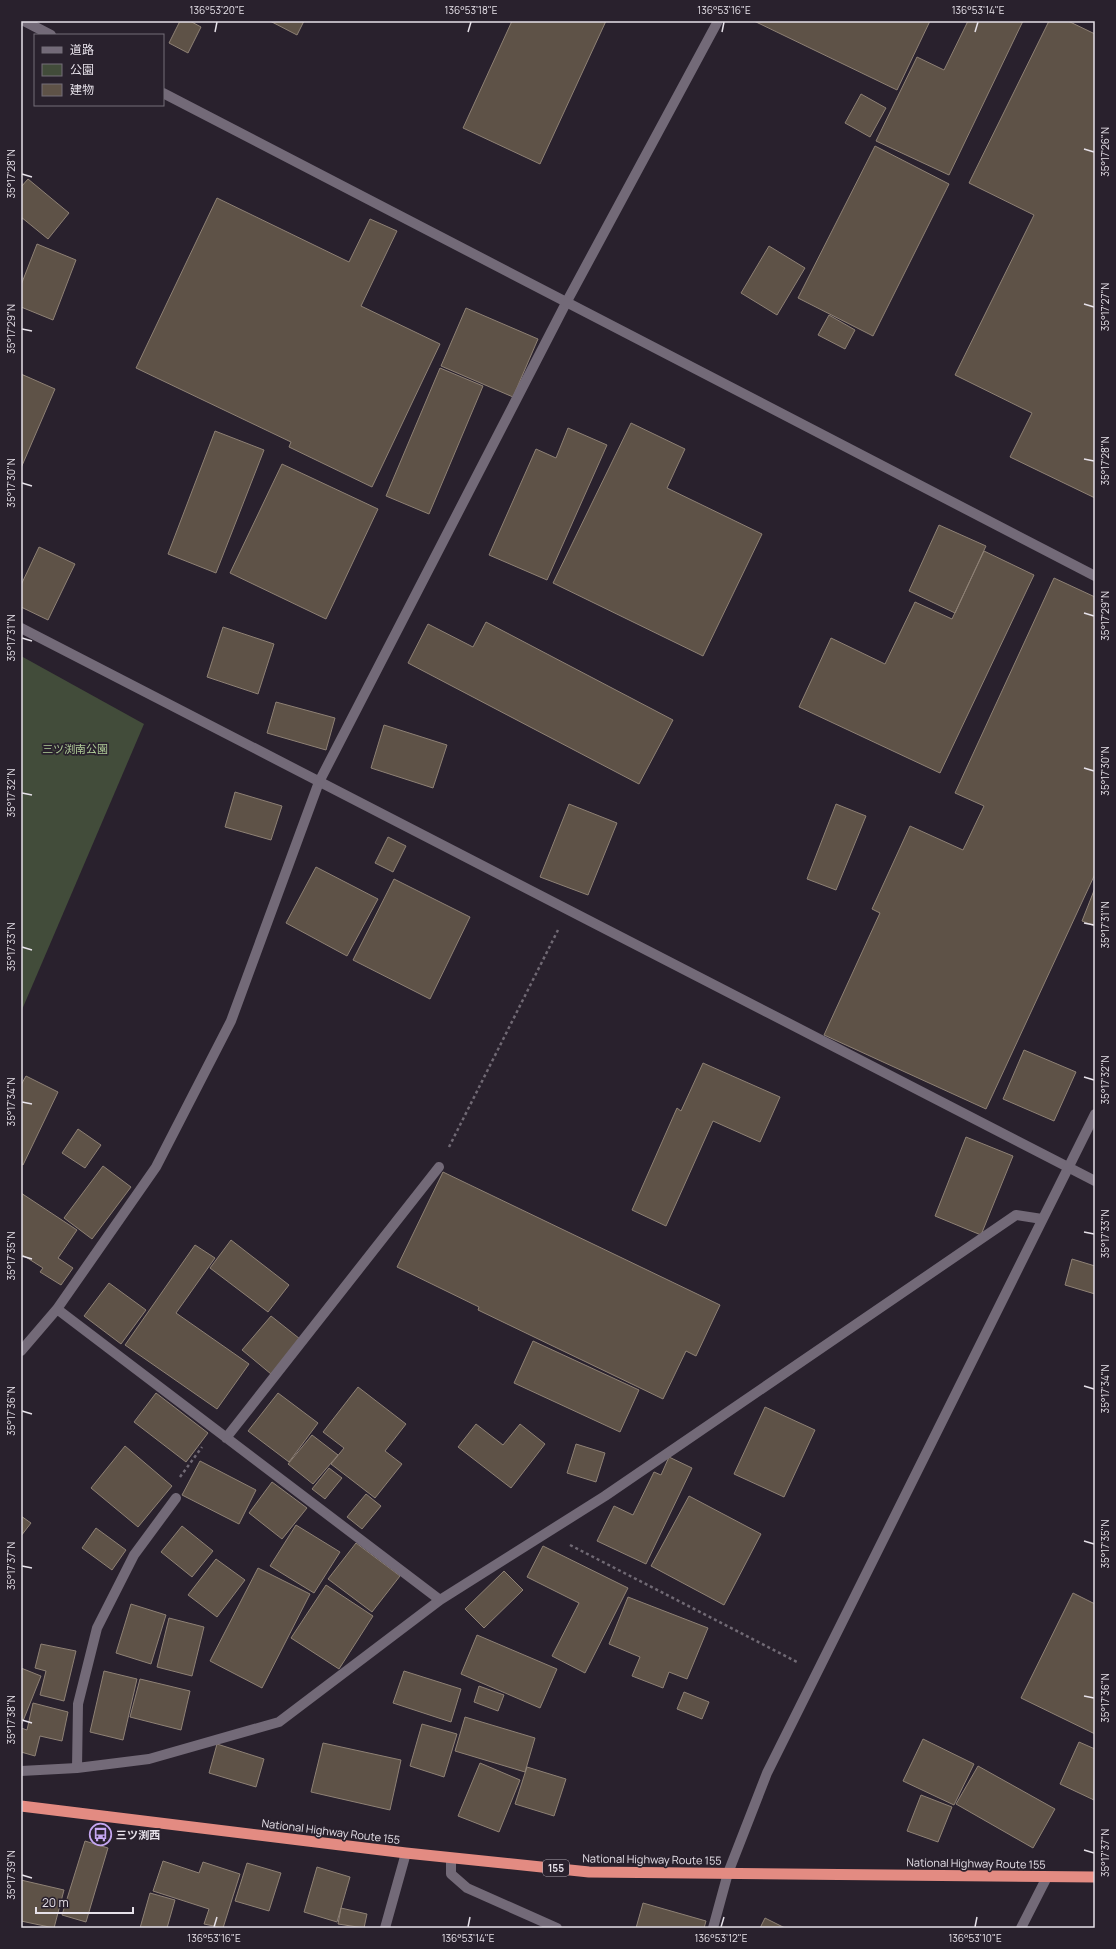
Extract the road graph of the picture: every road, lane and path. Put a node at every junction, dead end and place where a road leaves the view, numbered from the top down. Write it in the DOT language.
graph roads {
  1 [pos="24,21"];
  2 [pos="718,21"];
  3 [pos="49,34"];
  4 [pos="164,94"];
  5 [pos="566,303"];
  6 [pos="1095,576"];
  7 [pos="21,628"];
  8 [pos="319,782"];
  9 [pos="568,910"];
  10 [pos="1095,1114"];
  11 [pos="1068,1167"];
  12 [pos="439,1168"];
  13 [pos="1095,1181"];
  14 [pos="1042,1219"];
  15 [pos="57,1309"];
  16 [pos="21,1350"];
  17 [pos="215,1429"];
  18 [pos="226,1438"];
  19 [pos="176,1498"];
  20 [pos="548,1533"];
  21 [pos="440,1600"];
  22 [pos="816,1673"];
  23 [pos="77,1768"];
  24 [pos="21,1772"];
  25 [pos="21,1806"];
  26 [pos="406,1853"];
  27 [pos="451,1858"];
  28 [pos="728,1873"];
  29 [pos="1047,1877"];
  30 [pos="1095,1877"];
  31 [pos="385,1928"];
  32 [pos="558,1928"];
  33 [pos="713,1928"];
  34 [pos="1021,1928"];
  1 -- 3 [label="street"];
  2 -- 5 [label="street"];
  4 -- 5 [label="street"];
  5 -- 6 [label="street"];
  5 -- 8 [label="street"];
  7 -- 8 [label="street"];
  8 -- 9 [label="street"];
  8 -- 15 [label="street"];
  9 -- 11 [label="street"];
  9 -- 12 [label="path"];
  10 -- 11 [label="street"];
  11 -- 13 [label="street"];
  11 -- 14 [label="street"];
  12 -- 18 [label="street"];
  14 -- 20 [label="street"];
  14 -- 22 [label="street"];
  15 -- 16 [label="street"];
  15 -- 17 [label="street"];
  17 -- 18 [label="street"];
  17 -- 19 [label="path"];
  18 -- 21 [label="street"];
  19 -- 23 [label="street"];
  20 -- 21 [label="street"];
  20 -- 22 [label="path"];
  21 -- 23 [label="street"];
  22 -- 28 [label="street"];
  23 -- 24 [label="street"];
  25 -- 26 [label="highway, National Highway Route 155 / 155"];
  26 -- 27 [label="highway, National Highway Route 155 / 155"];
  26 -- 31 [label="street"];
  27 -- 28 [label="highway, National Highway Route 155 / 155"];
  27 -- 32 [label="street"];
  28 -- 29 [label="highway, National Highway Route 155 / 155"];
  28 -- 33 [label="street"];
  29 -- 30 [label="highway, National Highway Route 155 / 155"];
  29 -- 34 [label="street"];
}
